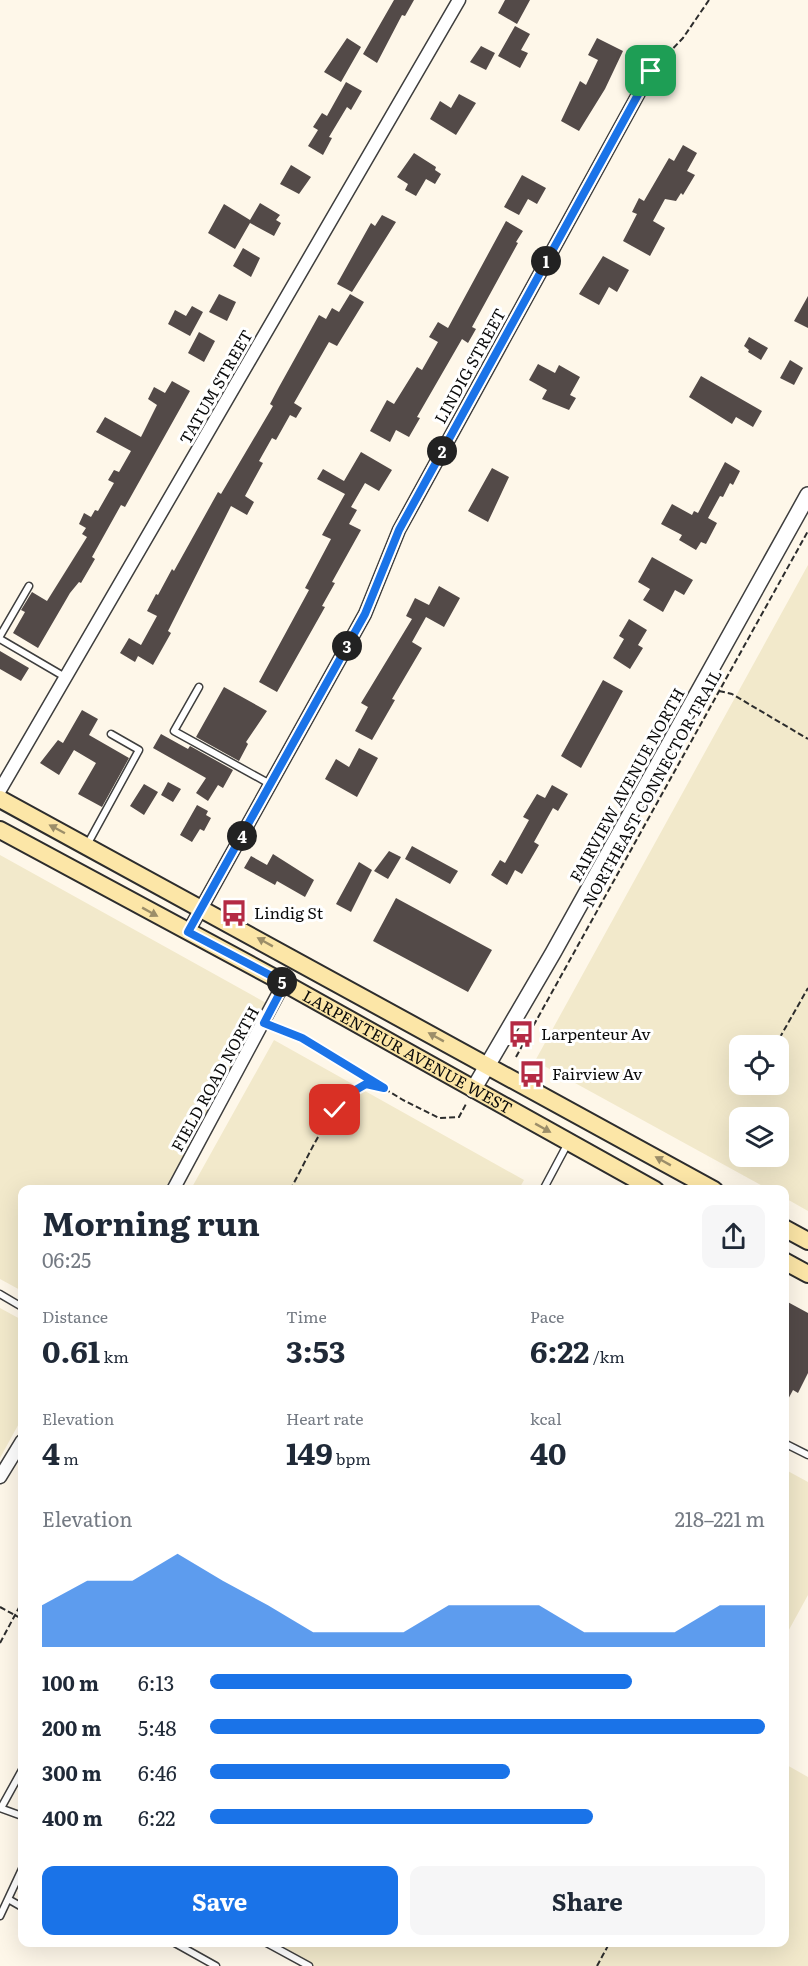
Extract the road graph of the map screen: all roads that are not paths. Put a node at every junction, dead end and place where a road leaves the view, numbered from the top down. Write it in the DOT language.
graph roads {
  1 [pos="459,0"];
  2 [pos="651,71"];
  3 [pos="808,495"];
  4 [pos="29,586"];
  5 [pos="0,638"];
  6 [pos="66,678"];
  7 [pos="199,687"];
  8 [pos="111,734"];
  9 [pos="270,785"];
  10 [pos="0,790"];
  11 [pos="0,799"];
  12 [pos="0,830"];
  13 [pos="86,845"];
  14 [pos="202,908"];
  15 [pos="188,932"];
  16 [pos="285,983"];
  17 [pos="487,1065"];
  18 [pos="473,1090"];
  19 [pos="568,1142"];
  20 [pos="176,1185"];
  21 [pos="546,1185"];
  22 [pos="646,1185"];
  23 [pos="705,1185"];
  24 [pos="789,1231"];
  25 [pos="808,1241"];
  26 [pos="789,1264"];
  27 [pos="808,1274"];
  28 [pos="0,1294"];
  29 [pos="18,1305"];
  30 [pos="789,1446"];
  31 [pos="18,1447"];
  32 [pos="808,1455"];
  33 [pos="0,1477"];
  34 [pos="18,1777"];
  35 [pos="1,1808"];
  36 [pos="18,1814"];
  37 [pos="18,1878"];
  38 [pos="8,1899"];
  39 [pos="18,1905"];
  40 [pos="0,1916"];
  41 [pos="182,1947"];
  42 [pos="274,1947"];
  43 [pos="216,1966"];
  44 [pos="309,1966"];
  1 -- 6 [label="street, TATUM STREET"];
  2 -- 9 [label="street, LINDIG STREET"];
  3 -- 17 [label="street, FAIRVIEW AVENUE NORTH"];
  4 -- 5 [label="lane"];
  5 -- 6 [label="lane"];
  6 -- 10 [label="street, TATUM STREET"];
  7 -- 9 [label="lane"];
  8 -- 13 [label="lane"];
  9 -- 14 [label="street, LINDIG STREET"];
  13 -- 11 [label="main road, LARPENTEUR AVENUE WEST, one-way"];
  12 -- 15 [label="main road, LARPENTEUR AVENUE WEST, one-way"];
  13 -- 14 [label="main road, LARPENTEUR AVENUE WEST"];
  14 -- 15 [label="street, LINDIG STREET"];
  17 -- 14 [label="main road, LARPENTEUR AVENUE WEST, one-way"];
  15 -- 16 [label="main road, LARPENTEUR AVENUE WEST"];
  16 -- 18 [label="main road, LARPENTEUR AVENUE WEST"];
  16 -- 20 [label="street, FIELD ROAD NORTH"];
  17 -- 18 [label="street, FAIRVIEW AVENUE NORTH"];
  23 -- 17 [label="main road, LARPENTEUR AVENUE WEST, one-way"];
  18 -- 19 [label="main road, LARPENTEUR AVENUE WEST, one-way"];
  19 -- 21 [label="lane"];
  19 -- 22 [label="main road, LARPENTEUR AVENUE WEST"];
  24 -- 25 [label="main road"];
  26 -- 27 [label="main road"];
  28 -- 29 [label="lane"];
  30 -- 32 [label="lane"];
  31 -- 33 [label="street"];
  34 -- 35 [label="lane"];
  35 -- 36 [label="lane"];
  37 -- 38 [label="lane"];
  38 -- 39 [label="lane"];
  38 -- 40 [label="lane"];
  41 -- 43 [label="lane"];
  42 -- 44 [label="lane"];
}
